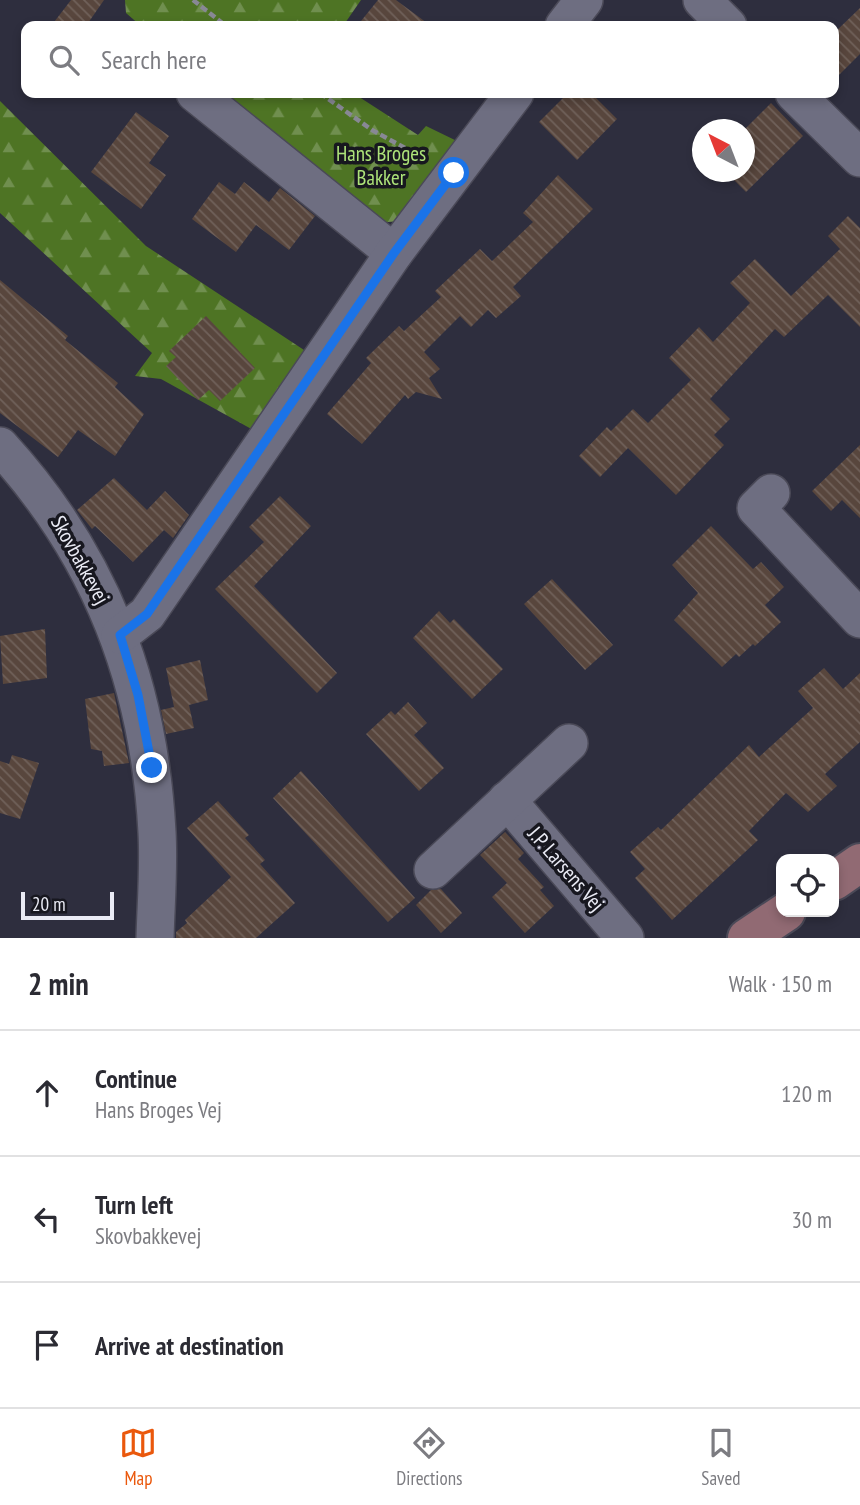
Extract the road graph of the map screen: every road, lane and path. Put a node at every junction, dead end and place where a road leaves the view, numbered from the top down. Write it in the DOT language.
graph roads {
  1 [pos="193,0"];
  2 [pos="584,0"];
  3 [pos="702,0"];
  4 [pos="220,21"];
  5 [pos="568,21"];
  6 [pos="723,21"];
  7 [pos="201,98"];
  8 [pos="327,98"];
  9 [pos="511,98"];
  10 [pos="799,98"];
  11 [pos="860,158"];
  12 [pos="454,173"];
  13 [pos="394,253"];
  14 [pos="0,446"];
  15 [pos="772,493"];
  16 [pos="860,619"];
  17 [pos="120,635"];
  18 [pos="569,743"];
  19 [pos="507,800"];
  20 [pos="860,863"];
  21 [pos="433,870"];
  22 [pos="839,878"];
  23 [pos="778,917"];
  24 [pos="155,938"];
  25 [pos="625,938"];
  26 [pos="747,938"];
  1 -- 4 [label="path"];
  2 -- 5 [label="street"];
  3 -- 6 [label="street"];
  7 -- 13 [label="street"];
  8 -- 12 [label="path"];
  9 -- 12 [label="street"];
  10 -- 11 [label="street"];
  12 -- 13 [label="street"];
  13 -- 17 [label="street"];
  14 -- 17 [label="street, Skovbakkevej"];
  15 -- 16 [label="street"];
  17 -- 24 [label="street, Skovbakkevej"];
  18 -- 19 [label="street"];
  19 -- 21 [label="street"];
  19 -- 25 [label="street, J.P. Larsens Vej"];
  20 -- 22 [label="street"];
  23 -- 26 [label="street"];
}
